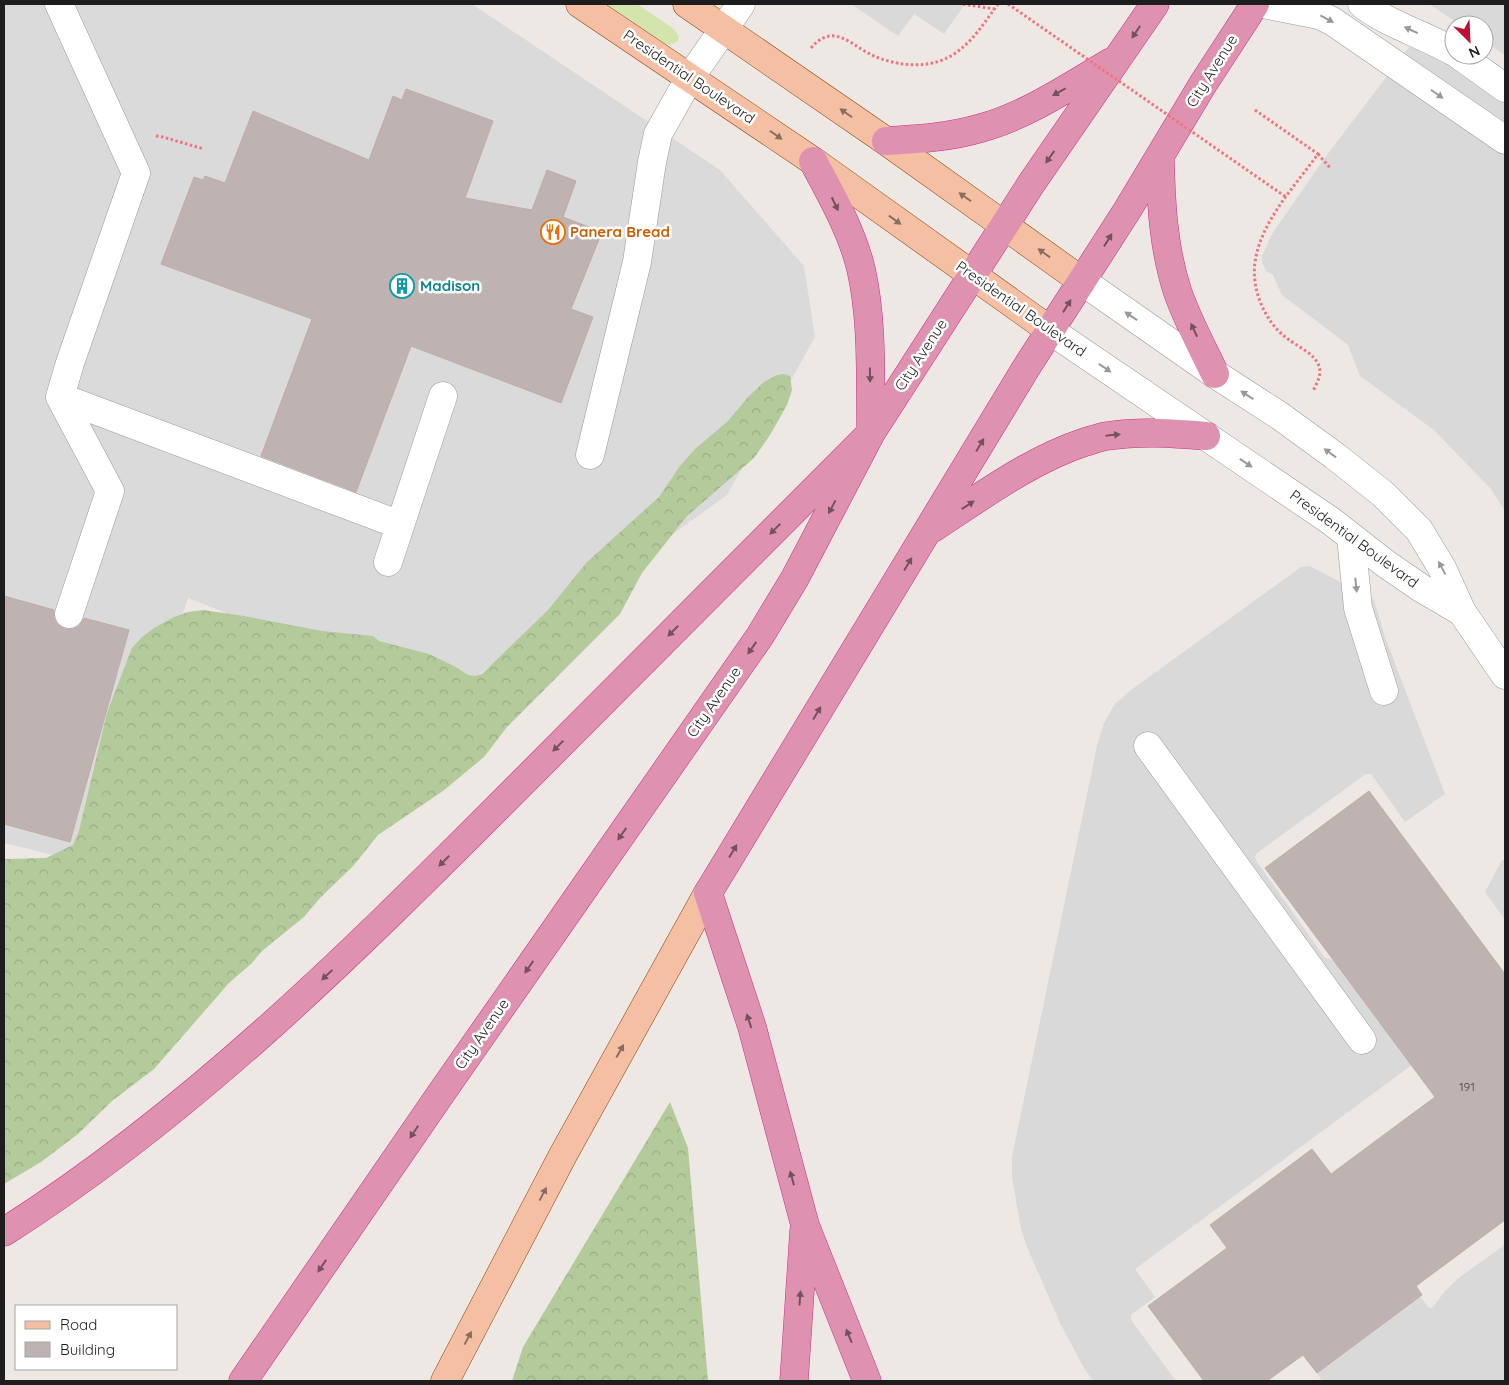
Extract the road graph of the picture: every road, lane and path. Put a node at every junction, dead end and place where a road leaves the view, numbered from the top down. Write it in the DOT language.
graph roads {
  1 [pos="59,4"];
  2 [pos="580,4"];
  3 [pos="687,4"];
  4 [pos="741,4"];
  5 [pos="963,4"];
  6 [pos="998,4"];
  7 [pos="1008,4"];
  8 [pos="1155,4"];
  9 [pos="1255,4"];
  10 [pos="1262,4"];
  11 [pos="1362,4"];
  12 [pos="994,9"];
  13 [pos="724,29"];
  14 [pos="1444,46"];
  15 [pos="806,55"];
  16 [pos="1117,59"];
  17 [pos="1473,65"];
  18 [pos="689,79"];
  19 [pos="1505,88"];
  20 [pos="1255,110"];
  21 [pos="118,134"];
  22 [pos="1505,140"];
  23 [pos="886,141"];
  24 [pos="204,150"];
  25 [pos="1318,154"];
  26 [pos="1160,156"];
  27 [pos="813,161"];
  28 [pos="1331,170"];
  29 [pos="1286,197"];
  30 [pos="1005,225"];
  31 [pos="973,275"];
  32 [pos="1082,281"];
  33 [pos="1051,330"];
  34 [pos="1215,374"];
  35 [pos="1313,391"];
  36 [pos="443,396"];
  37 [pos="60,397"];
  38 [pos="871,432"];
  39 [pos="1206,436"];
  40 [pos="590,455"];
  41 [pos="400,525"];
  42 [pos="927,532"];
  43 [pos="1351,536"];
  44 [pos="388,562"];
  45 [pos="1462,612"];
  46 [pos="69,614"];
  47 [pos="1505,675"];
  48 [pos="1384,690"];
  49 [pos="1148,746"];
  50 [pos="708,893"];
  51 [pos="1362,1040"];
  52 [pos="805,1225"];
  53 [pos="4,1232"];
  54 [pos="244,1381"];
  55 [pos="445,1381"];
  56 [pos="794,1381"];
  57 [pos="867,1381"];
  1 -- 21 [label="street"];
  2 -- 18 [label="main road, Presidential Boulevard"];
  3 -- 13 [label="main road, Presidential Boulevard"];
  4 -- 13 [label="street"];
  5 -- 12 [label="path"];
  6 -- 12 [label="path"];
  7 -- 29 [label="path, bridge"];
  8 -- 16 [label="highway, City Avenue, one-way"];
  9 -- 26 [label="highway, City Avenue"];
  10 -- 22 [label="street, one-way"];
  14 -- 11 [label="street, one-way"];
  12 -- 15 [label="path"];
  13 -- 18 [label="street"];
  23 -- 13 [label="main road, Presidential Boulevard, one-way"];
  16 -- 23 [label="highway, one-way"];
  16 -- 30 [label="highway, City Avenue, one-way"];
  17 -- 19 [label="street"];
  18 -- 27 [label="main road, Presidential Boulevard, one-way"];
  18 -- 40 [label="street"];
  20 -- 25 [label="path"];
  21 -- 24 [label="path"];
  21 -- 37 [label="street"];
  30 -- 23 [label="main road, Presidential Boulevard, one-way"];
  25 -- 28 [label="path"];
  25 -- 29 [label="path"];
  32 -- 26 [label="highway, City Avenue, one-way"];
  34 -- 26 [label="highway, one-way"];
  27 -- 31 [label="main road, Presidential Boulevard, one-way"];
  27 -- 38 [label="highway, one-way"];
  29 -- 35 [label="path"];
  30 -- 31 [label="highway, City Avenue"];
  32 -- 30 [label="main road, Presidential Boulevard, one-way"];
  31 -- 33 [label="main road, Presidential Boulevard"];
  31 -- 38 [label="highway, City Avenue"];
  33 -- 32 [label="highway, City Avenue, one-way"];
  34 -- 32 [label="street, Presidential Boulevard, one-way"];
  33 -- 39 [label="street, Presidential Boulevard, one-way"];
  42 -- 33 [label="highway, City Avenue, one-way"];
  45 -- 34 [label="street, Presidential Boulevard, one-way"];
  36 -- 41 [label="street"];
  37 -- 41 [label="street"];
  37 -- 46 [label="street"];
  38 -- 53 [label="highway, one-way"];
  38 -- 54 [label="highway, City Avenue, one-way"];
  42 -- 39 [label="highway, one-way"];
  39 -- 43 [label="street, Presidential Boulevard, one-way"];
  41 -- 44 [label="street"];
  50 -- 42 [label="highway, City Avenue, one-way"];
  43 -- 45 [label="street, Presidential Boulevard"];
  43 -- 48 [label="street, one-way"];
  45 -- 47 [label="street, Presidential Boulevard"];
  49 -- 51 [label="street"];
  52 -- 50 [label="highway, one-way"];
  55 -- 50 [label="main road, City Avenue, one-way"];
  56 -- 52 [label="highway, one-way"];
  57 -- 52 [label="highway, one-way"];
}
